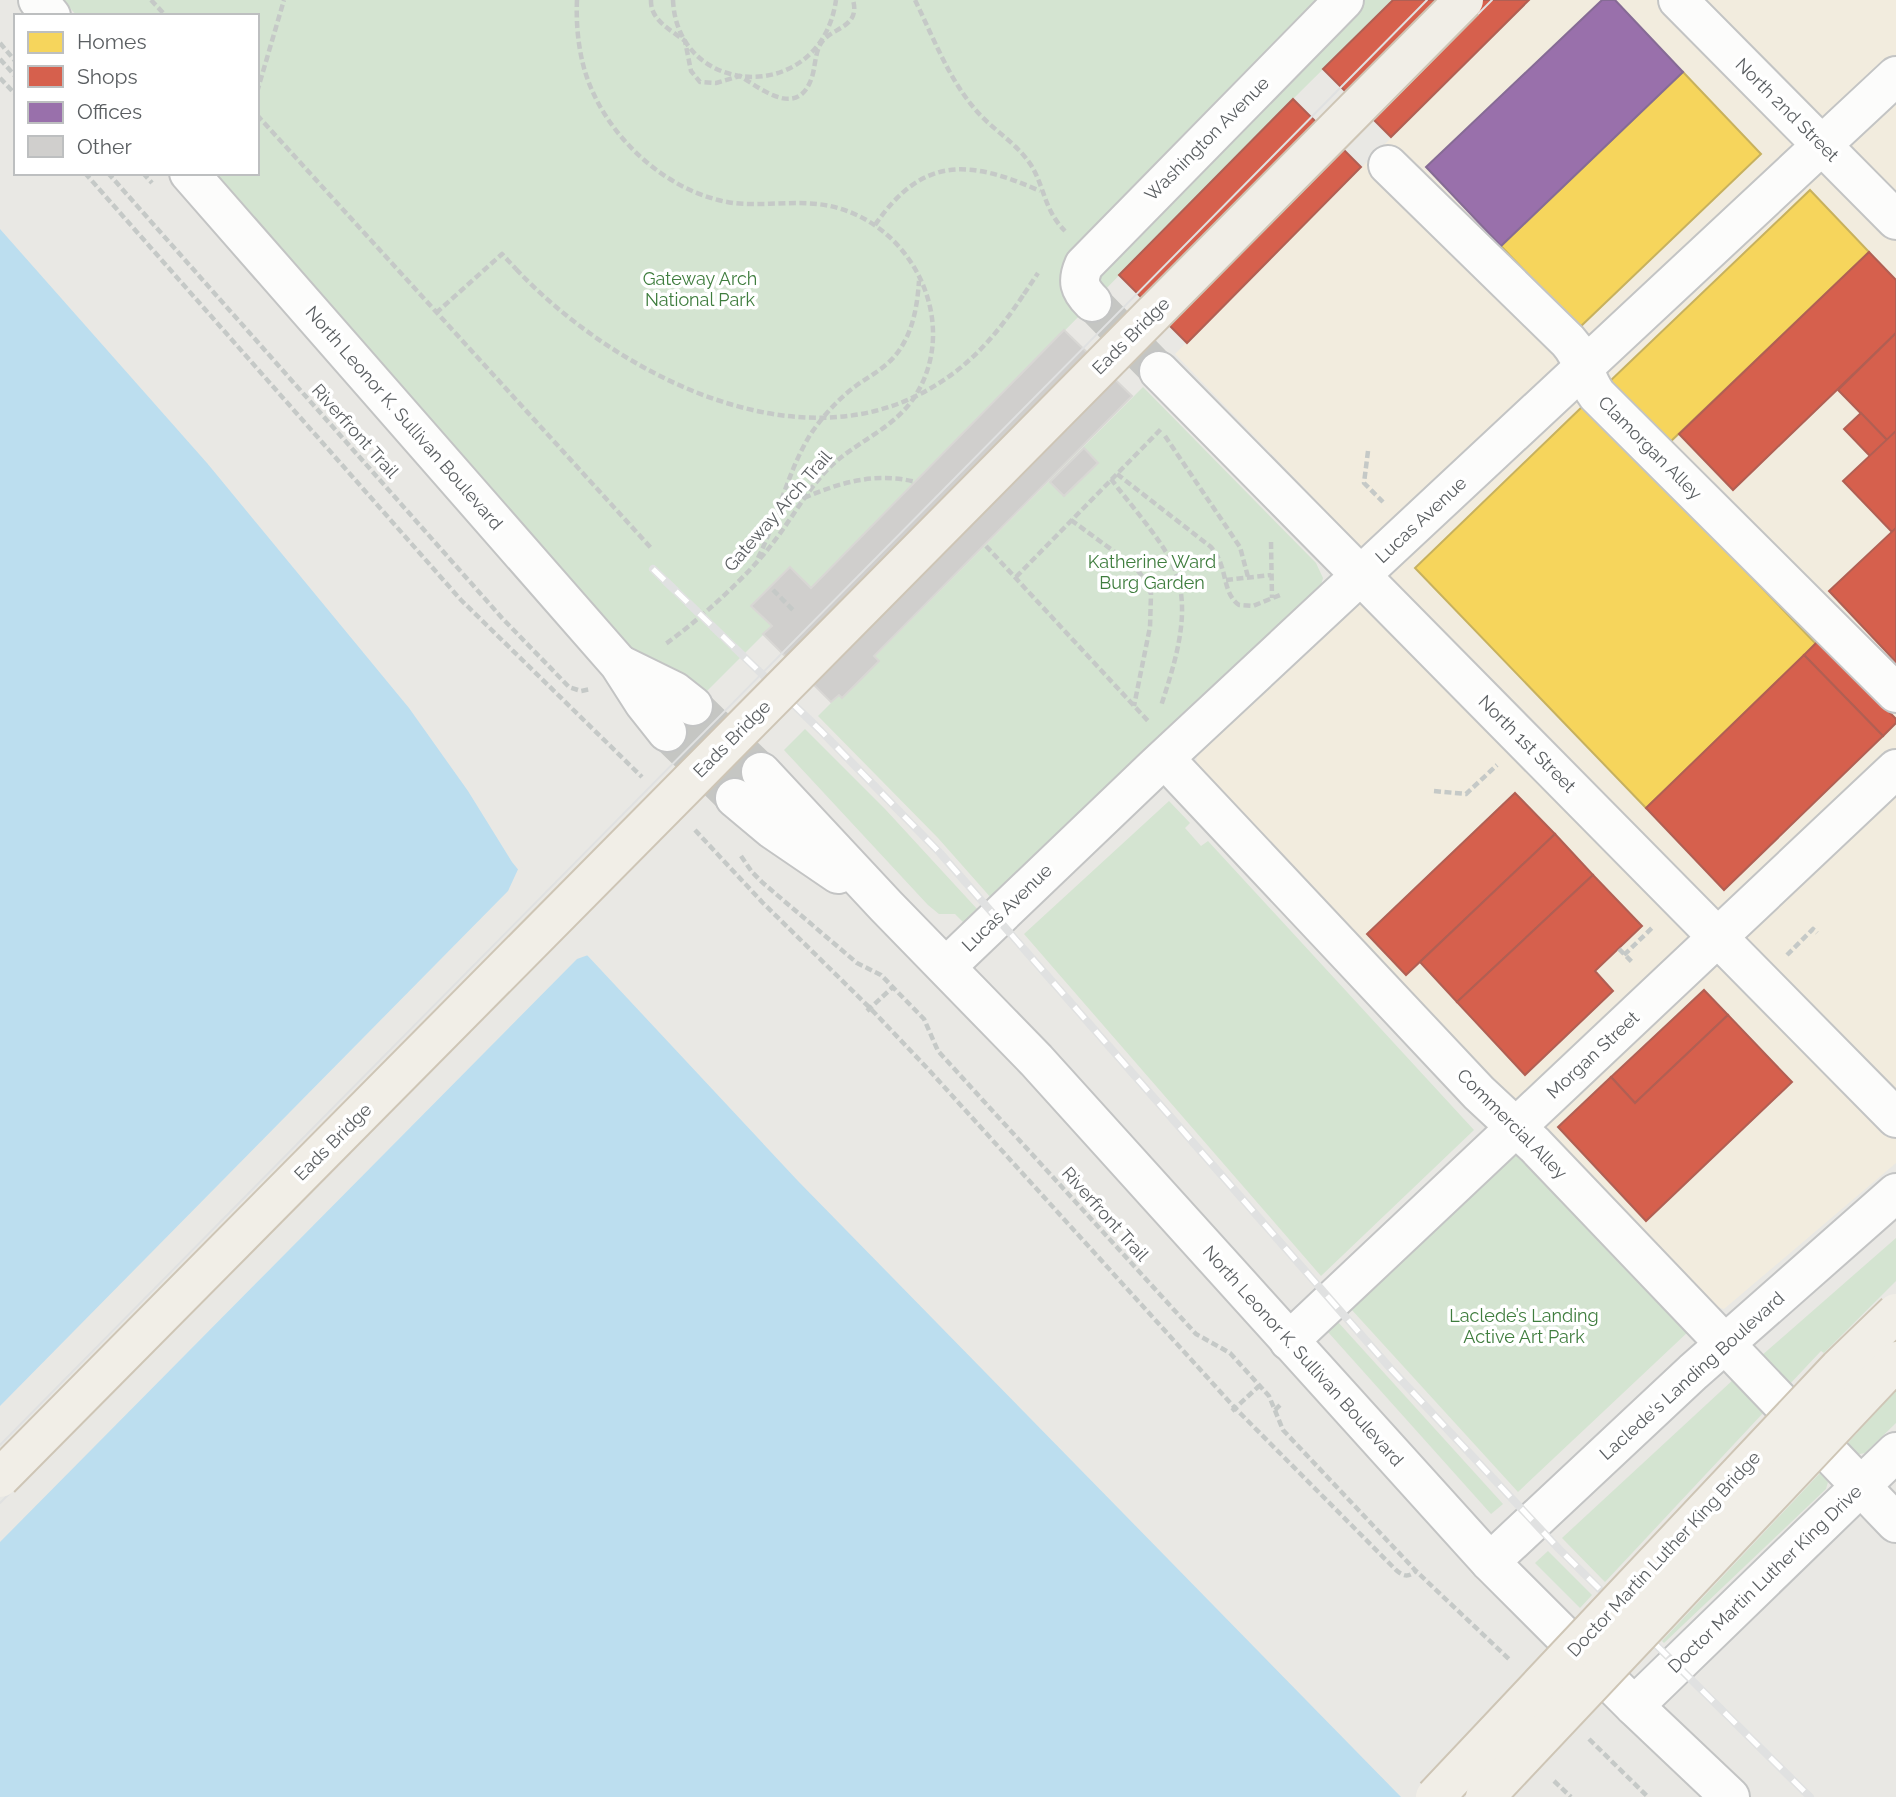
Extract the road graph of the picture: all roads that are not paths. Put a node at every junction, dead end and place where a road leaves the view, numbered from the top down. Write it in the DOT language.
graph roads {
  1 [pos="38,0"];
  2 [pos="1344,0"];
  3 [pos="1464,0"];
  4 [pos="1678,0"];
  5 [pos="49,14"];
  6 [pos="1896,76"];
  7 [pos="1822,146"];
  8 [pos="1388,165"];
  9 [pos="191,175"];
  10 [pos="1896,220"];
  11 [pos="1085,292"];
  12 [pos="1585,367"];
  13 [pos="1159,371"];
  14 [pos="1361,576"];
  15 [pos="1896,692"];
  16 [pos="680,719"];
  17 [pos="1159,743"];
  18 [pos="1896,769"];
  19 [pos="748,785"];
  20 [pos="1717,938"];
  21 [pos="947,966"];
  22 [pos="1896,1118"];
  23 [pos="1516,1127"];
  24 [pos="1896,1193"];
  25 [pos="1896,1313"];
  26 [pos="1289,1340"];
  27 [pos="1725,1343"];
  28 [pos="1896,1361"];
  29 [pos="1896,1452"];
  30 [pos="0,1478"];
  31 [pos="1860,1487"];
  32 [pos="1896,1523"];
  33 [pos="1490,1562"];
  34 [pos="1634,1706"];
  35 [pos="1435,1797"];
  36 [pos="1485,1797"];
  37 [pos="1730,1797"];
  1 -- 5 [label="street"];
  2 -- 11 [label="street, Washington Avenue"];
  3 -- 30 [label="main road, Eads Bridge, bridge"];
  4 -- 7 [label="street, North 2nd Street"];
  6 -- 7 [label="street, Lucas Avenue"];
  7 -- 10 [label="street, North 2nd Street"];
  7 -- 12 [label="street, Lucas Avenue"];
  8 -- 12 [label="street, Clamorgan Alley"];
  9 -- 16 [label="street, North Leonor K. Sullivan Boulevard"];
  12 -- 14 [label="street, Lucas Avenue"];
  12 -- 15 [label="street, Clamorgan Alley"];
  13 -- 14 [label="street, North 1st Street"];
  14 -- 17 [label="street, Lucas Avenue"];
  14 -- 20 [label="street, North 1st Street"];
  17 -- 21 [label="street, Lucas Avenue"];
  17 -- 23 [label="street, Commercial Alley"];
  18 -- 20 [label="street, Morgan Street"];
  19 -- 21 [label="street, North Leonor K. Sullivan Boulevard"];
  20 -- 22 [label="street, North 1st Street"];
  20 -- 23 [label="street, Morgan Street"];
  21 -- 26 [label="street, North Leonor K. Sullivan Boulevard"];
  23 -- 26 [label="street, Morgan Street"];
  23 -- 27 [label="street, Commercial Alley"];
  24 -- 27 [label="street, Laclede's Landing Boulevard"];
  25 -- 35 [label="main road, Doctor Martin Luther King Bridge, bridge"];
  26 -- 33 [label="street, North Leonor K. Sullivan Boulevard"];
  27 -- 31 [label="street, Commercial Alley"];
  27 -- 33 [label="street, Laclede's Landing Boulevard"];
  28 -- 36 [label="main road, Doctor Martin Luther King Bridge, bridge"];
  29 -- 31 [label="street, Doctor Martin Luther King Drive"];
  31 -- 32 [label="street, Commercial Alley"];
  31 -- 34 [label="street, Doctor Martin Luther King Drive"];
  33 -- 34 [label="street, North Leonor K. Sullivan Boulevard"];
  34 -- 37 [label="street, North Leonor K. Sullivan Boulevard"];
}
